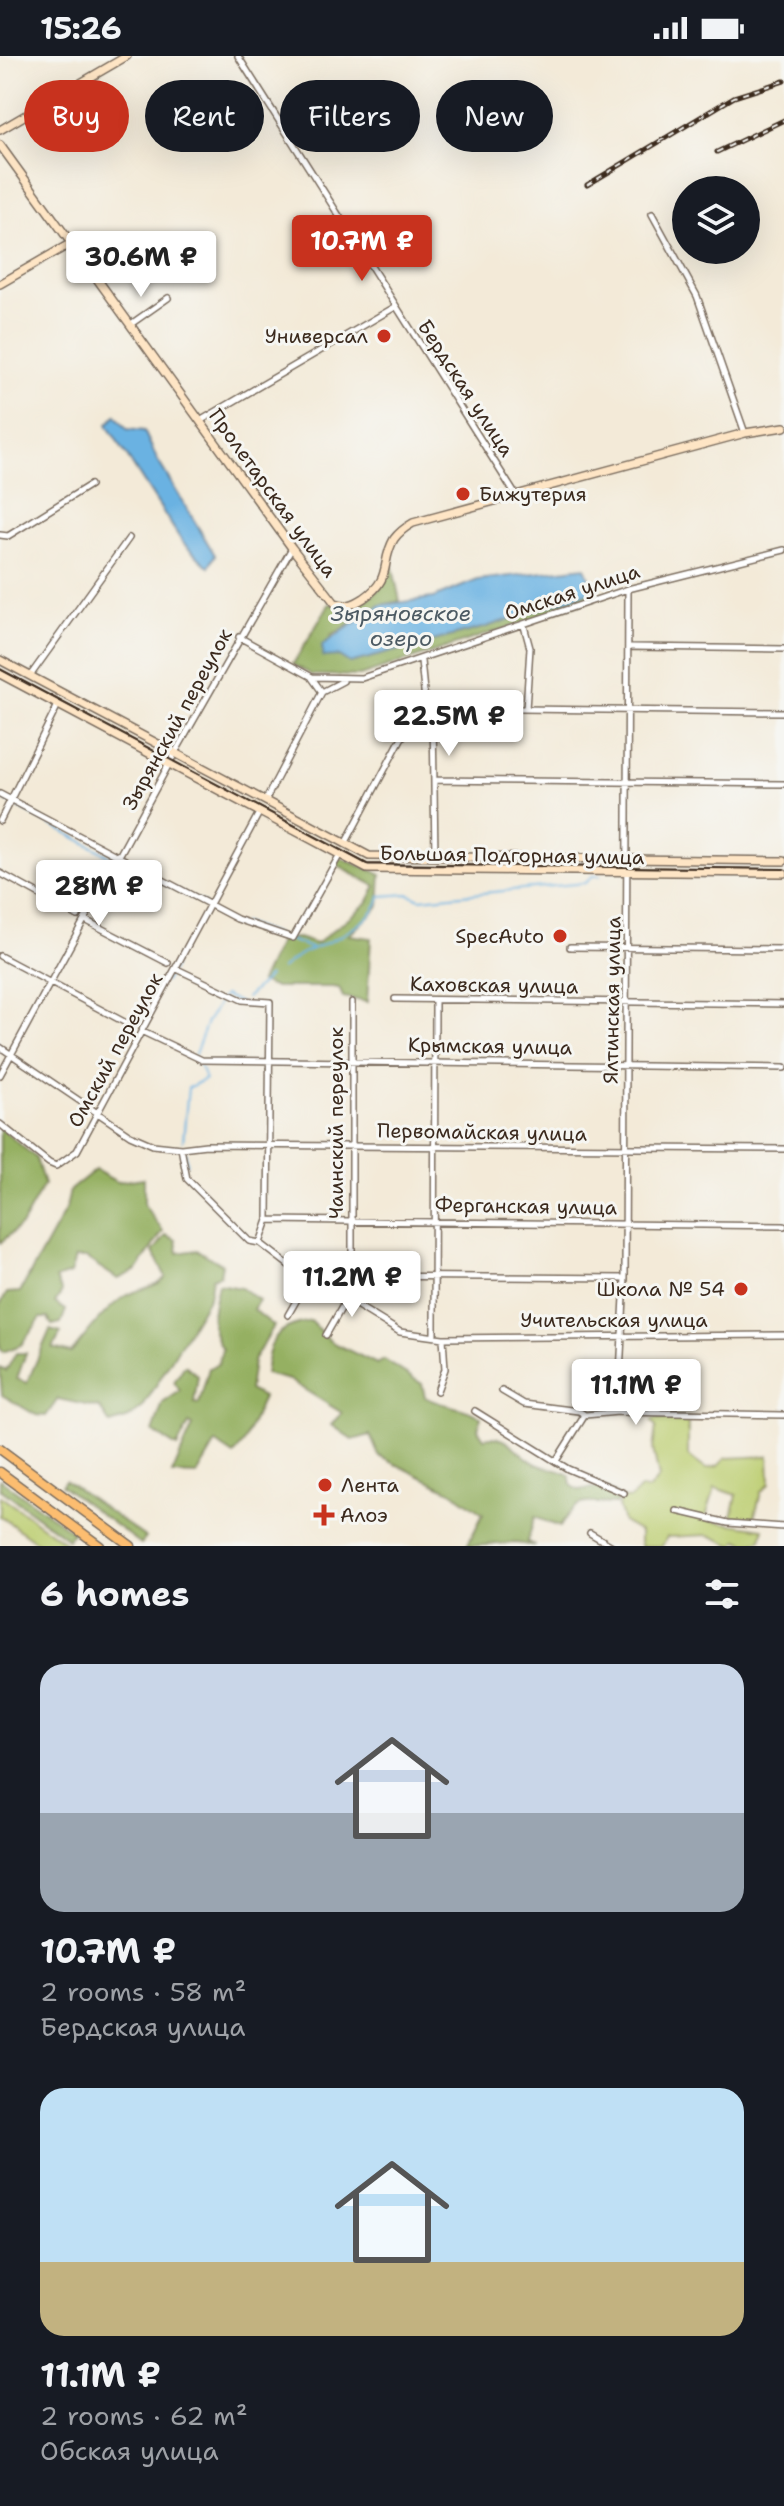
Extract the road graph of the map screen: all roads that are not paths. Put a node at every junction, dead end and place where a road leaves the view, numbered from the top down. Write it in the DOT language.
graph roads {
  1 [pos="127,56"];
  2 [pos="238,56"];
  3 [pos="0,130"];
  4 [pos="0,145"];
  5 [pos="652,214"];
  6 [pos="73,242"];
  7 [pos="0,284"];
  8 [pos="168,298"];
  9 [pos="395,307"];
  10 [pos="131,324"];
  11 [pos="200,421"];
  12 [pos="784,427"];
  13 [pos="745,433"];
  14 [pos="90,485"];
  15 [pos="515,494"];
  16 [pos="0,535"];
  17 [pos="129,538"];
  18 [pos="292,548"];
  19 [pos="784,550"];
  20 [pos="628,589"];
  21 [pos="524,626"];
  22 [pos="239,637"];
  23 [pos="631,647"];
  24 [pos="784,649"];
  25 [pos="0,660"];
  26 [pos="421,661"];
  27 [pos="0,674"];
  28 [pos="30,676"];
  29 [pos="312,677"];
  30 [pos="345,680"];
  31 [pos="322,692"];
  32 [pos="58,705"];
  33 [pos="429,708"];
  34 [pos="526,709"];
  35 [pos="629,711"];
  36 [pos="784,712"];
  37 [pos="175,753"];
  38 [pos="168,765"];
  39 [pos="435,780"];
  40 [pos="628,782"];
  41 [pos="784,784"];
  42 [pos="0,794"];
  43 [pos="12,800"];
  44 [pos="265,801"];
  45 [pos="259,813"];
  46 [pos="0,821"];
  47 [pos="345,845"];
  48 [pos="339,856"];
  49 [pos="121,857"];
  50 [pos="435,858"];
  51 [pos="629,859"];
  52 [pos="784,861"];
  53 [pos="0,873"];
  54 [pos="629,873"];
  55 [pos="784,873"];
  56 [pos="212,905"];
  57 [pos="78,916"];
  58 [pos="87,921"];
  59 [pos="570,947"];
  60 [pos="628,948"];
  61 [pos="784,949"];
  62 [pos="0,956"];
  63 [pos="168,963"];
  64 [pos="177,969"];
  65 [pos="52,984"];
  66 [pos="395,999"];
  67 [pos="352,1002"];
  68 [pos="435,1002"];
  69 [pos="784,1004"];
  70 [pos="628,1005"];
  71 [pos="128,1024"];
  72 [pos="143,1032"];
  73 [pos="0,1047"];
  74 [pos="13,1053"];
  75 [pos="270,1060"];
  76 [pos="353,1061"];
  77 [pos="436,1061"];
  78 [pos="626,1064"];
  79 [pos="784,1068"];
  80 [pos="0,1075"];
  81 [pos="100,1114"];
  82 [pos="0,1124"];
  83 [pos="353,1146"];
  84 [pos="269,1147"];
  85 [pos="181,1148"];
  86 [pos="433,1148"];
  87 [pos="784,1149"];
  88 [pos="626,1150"];
  89 [pos="268,1220"];
  90 [pos="353,1220"];
  91 [pos="433,1221"];
  92 [pos="625,1223"];
  93 [pos="784,1226"];
  94 [pos="260,1243"];
  95 [pos="352,1276"];
  96 [pos="433,1278"];
  97 [pos="625,1278"];
  98 [pos="308,1280"];
  99 [pos="345,1290"];
  100 [pos="288,1315"];
  101 [pos="434,1334"];
  102 [pos="326,1335"];
  103 [pos="621,1335"];
  104 [pos="784,1335"];
  105 [pos="443,1338"];
  106 [pos="437,1391"];
  107 [pos="502,1391"];
  108 [pos="475,1411"];
  109 [pos="618,1412"];
  110 [pos="585,1415"];
  111 [pos="784,1415"];
  112 [pos="0,1449"];
  113 [pos="556,1461"];
  114 [pos="0,1472"];
  115 [pos="624,1493"];
  116 [pos="677,1511"];
  117 [pos="89,1515"];
  118 [pos="784,1527"];
  119 [pos="78,1530"];
  120 [pos="590,1533"];
  121 [pos="100,1546"];
  122 [pos="131,1546"];
  123 [pos="612,1546"];
  1 -- 3 [label="main road"];
  2 -- 9 [label="street, Бердская улица"];
  4 -- 6 [label="main road, Пролетарская улица"];
  5 -- 13 [label="street"];
  6 -- 7 [label="main road"];
  6 -- 10 [label="main road, Пролетарская улица"];
  8 -- 10 [label="street"];
  9 -- 11 [label="street"];
  9 -- 15 [label="street, Бердская улица"];
  10 -- 11 [label="main road, Пролетарская улица"];
  11 -- 18 [label="main road, Пролетарская улица"];
  12 -- 13 [label="main road, Пролетарская улица"];
  13 -- 15 [label="main road, Пролетарская улица"];
  14 -- 16 [label="street"];
  15 -- 18 [label="main road, Пролетарская улица"];
  17 -- 28 [label="street"];
  18 -- 22 [label="street, Зырянский переулок"];
  19 -- 20 [label="street, Омская улица"];
  20 -- 21 [label="street, Омская улица"];
  20 -- 23 [label="street, Ялтинская улица"];
  21 -- 26 [label="street, Омская улица"];
  21 -- 34 [label="street"];
  22 -- 29 [label="street, Омская улица"];
  22 -- 37 [label="street, Зырянский переулок"];
  23 -- 24 [label="street"];
  23 -- 35 [label="street, Ялтинская улица"];
  25 -- 28 [label="main road, Большая Подгорная улица"];
  26 -- 30 [label="street, Омская улица"];
  26 -- 33 [label="street"];
  27 -- 32 [label="main road, Большая Подгорная улица"];
  28 -- 37 [label="main road, Большая Подгорная улица"];
  29 -- 30 [label="street, Омская улица"];
  29 -- 31 [label="street"];
  30 -- 31 [label="street"];
  31 -- 44 [label="street"];
  32 -- 38 [label="main road, Большая Подгорная улица"];
  32 -- 43 [label="street"];
  33 -- 34 [label="street"];
  33 -- 39 [label="street"];
  33 -- 47 [label="street"];
  34 -- 35 [label="street"];
  35 -- 36 [label="street"];
  35 -- 40 [label="street, Ялтинская улица"];
  37 -- 38 [label="street, Зырянский переулок"];
  37 -- 44 [label="main road, Большая Подгорная улица"];
  38 -- 45 [label="main road, Большая Подгорная улица"];
  38 -- 49 [label="street, Зырянский переулок"];
  39 -- 40 [label="street"];
  39 -- 50 [label="street"];
  40 -- 41 [label="street"];
  40 -- 51 [label="street, Ялтинская улица"];
  42 -- 43 [label="street"];
  43 -- 46 [label="street"];
  43 -- 49 [label="street"];
  44 -- 47 [label="main road, Большая Подгорная улица"];
  45 -- 48 [label="main road, Большая Подгорная улица"];
  45 -- 56 [label="street, Омский переулок"];
  47 -- 50 [label="main road, Большая Подгорная улица"];
  48 -- 54 [label="main road, Большая Подгорная улица"];
  48 -- 56 [label="street"];
  49 -- 56 [label="street"];
  49 -- 58 [label="street, Зырянский переулок"];
  50 -- 51 [label="main road, Большая Подгорная улица"];
  51 -- 52 [label="main road, Большая Подгорная улица"];
  51 -- 54 [label="street, Ялтинская улица"];
  53 -- 57 [label="street"];
  54 -- 55 [label="main road, Большая Подгорная улица"];
  54 -- 60 [label="street, Ялтинская улица"];
  56 -- 64 [label="street, Омский переулок"];
  58 -- 63 [label="street"];
  58 -- 65 [label="street, Зырянский переулок"];
  59 -- 60 [label="street"];
  60 -- 61 [label="street"];
  60 -- 70 [label="street, Ялтинская улица"];
  62 -- 65 [label="street"];
  64 -- 72 [label="street, Омский переулок"];
  64 -- 75 [label="street"];
  65 -- 71 [label="street"];
  65 -- 74 [label="street, Зырянский переулок"];
  66 -- 68 [label="street, Каховская улица"];
  67 -- 76 [label="street, Чаинский переулок"];
  68 -- 70 [label="street, Каховская улица"];
  68 -- 77 [label="street"];
  69 -- 70 [label="street, Каховская улица"];
  70 -- 78 [label="street, Ялтинская улица"];
  72 -- 75 [label="street, Крымская улица"];
  72 -- 81 [label="street, Омский переулок"];
  73 -- 74 [label="street, Первомайская улица"];
  74 -- 80 [label="street, Зырянский переулок"];
  74 -- 81 [label="street, Первомайская улица"];
  75 -- 76 [label="street, Крымская улица"];
  75 -- 84 [label="street"];
  76 -- 77 [label="street, Крымская улица"];
  76 -- 83 [label="street, Чаинский переулок"];
  77 -- 78 [label="street, Крымская улица"];
  77 -- 86 [label="street"];
  78 -- 79 [label="street, Крымская улица"];
  78 -- 88 [label="street, Ялтинская улица"];
  81 -- 82 [label="street, Омский переулок"];
  81 -- 85 [label="street, Первомайская улица"];
  83 -- 84 [label="street, Первомайская улица"];
  83 -- 86 [label="street, Первомайская улица"];
  83 -- 90 [label="street, Чаинский переулок"];
  84 -- 85 [label="street, Первомайская улица"];
  84 -- 89 [label="street"];
  85 -- 94 [label="street"];
  86 -- 88 [label="street, Первомайская улица"];
  86 -- 91 [label="street"];
  87 -- 88 [label="street, Первомайская улица"];
  88 -- 92 [label="street, Ялтинская улица"];
  89 -- 90 [label="street, Ферганская улица"];
  89 -- 94 [label="street"];
  90 -- 91 [label="street, Ферганская улица"];
  90 -- 95 [label="street, Чаинский переулок"];
  91 -- 92 [label="street, Ферганская улица"];
  91 -- 96 [label="street"];
  92 -- 93 [label="street, Ферганская улица"];
  92 -- 97 [label="street, Ялтинская улица"];
  94 -- 98 [label="street"];
  95 -- 96 [label="street"];
  95 -- 99 [label="street, Чаинский переулок"];
  96 -- 97 [label="street"];
  96 -- 101 [label="street"];
  97 -- 103 [label="street, Ялтинская улица"];
  98 -- 99 [label="street"];
  98 -- 100 [label="street"];
  99 -- 101 [label="street"];
  99 -- 102 [label="street, Чаинский переулок"];
  101 -- 105 [label="street"];
  103 -- 104 [label="street, Учительская улица"];
  103 -- 105 [label="street, Учительская улица"];
  103 -- 109 [label="street, Ялтинская улица"];
  105 -- 106 [label="street"];
  107 -- 110 [label="street"];
  108 -- 113 [label="street"];
  109 -- 110 [label="street"];
  109 -- 111 [label="street"];
  110 -- 113 [label="street"];
  112 -- 117 [label="main road"];
  113 -- 115 [label="street"];
  114 -- 119 [label="main road"];
  116 -- 118 [label="street"];
  117 -- 119 [label="main road"];
  117 -- 122 [label="main road"];
  119 -- 121 [label="main road"];
  120 -- 123 [label="street"];
}
